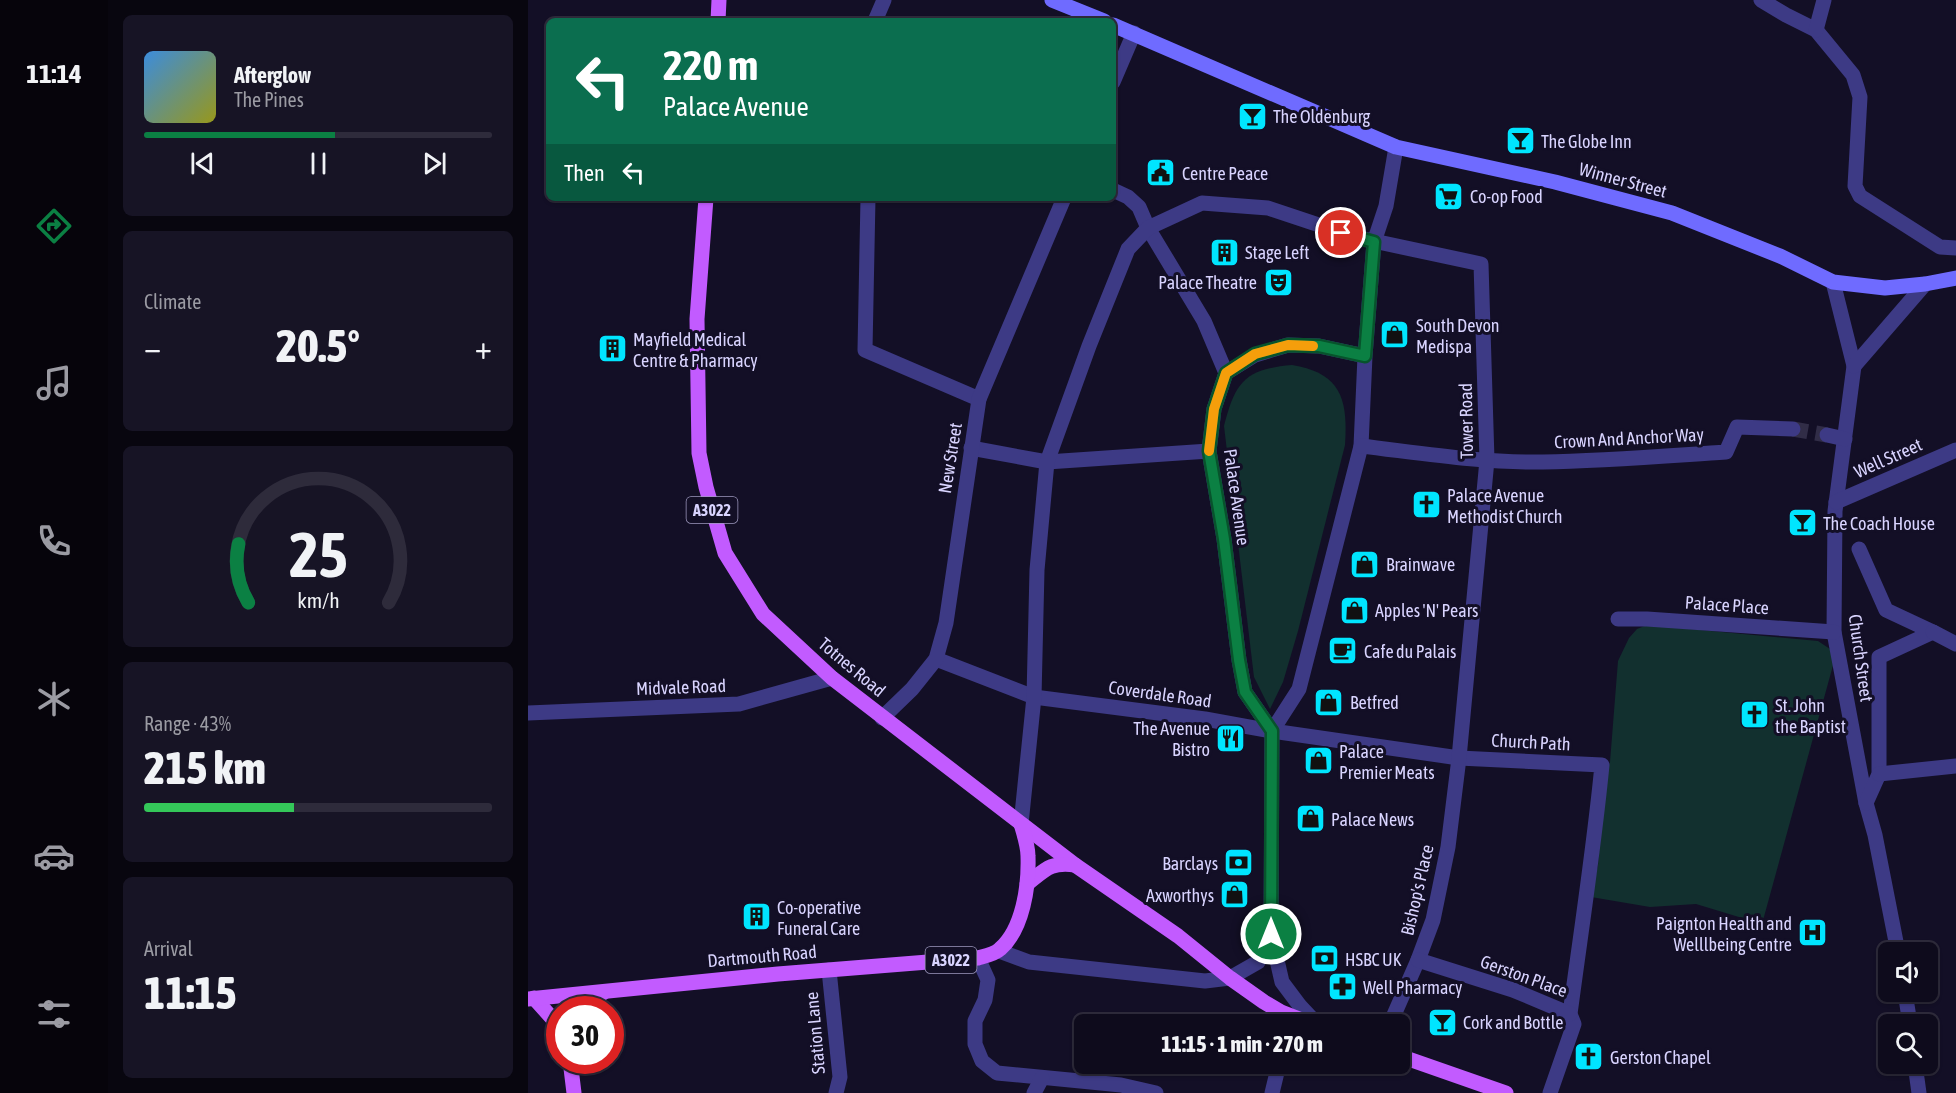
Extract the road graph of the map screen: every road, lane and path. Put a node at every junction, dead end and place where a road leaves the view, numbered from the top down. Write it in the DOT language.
graph roads {
  1 [pos="719,0"];
  2 [pos="884,0"];
  3 [pos="1052,0"];
  4 [pos="1761,0"];
  5 [pos="1824,0"];
  6 [pos="718,18"];
  7 [pos="876,18"];
  8 [pos="1097,18"];
  9 [pos="1116,26"];
  10 [pos="1816,30"];
  11 [pos="1134,33"];
  12 [pos="1116,75"];
  13 [pos="1396,147"];
  14 [pos="1116,191"];
  15 [pos="706,201"];
  16 [pos="868,201"];
  17 [pos="1063,201"];
  18 [pos="1148,228"];
  19 [pos="1374,242"];
  20 [pos="1956,248"];
  21 [pos="1956,278"];
  22 [pos="1833,282"];
  23 [pos="1925,284"];
  24 [pos="1365,356"];
  25 [pos="1854,366"];
  26 [pos="1226,373"];
  27 [pos="979,399"];
  28 [pos="1792,429"];
  29 [pos="1827,435"];
  30 [pos="1845,439"];
  31 [pos="1361,446"];
  32 [pos="971,448"];
  33 [pos="1956,450"];
  34 [pos="1209,451"];
  35 [pos="1487,460"];
  36 [pos="1047,462"];
  37 [pos="1836,502"];
  38 [pos="1859,549"];
  39 [pos="1617,619"];
  40 [pos="1834,632"];
  41 [pos="1933,632"];
  42 [pos="1956,645"];
  43 [pos="936,659"];
  44 [pos="832,678"];
  45 [pos="1034,698"];
  46 [pos="528,714"];
  47 [pos="882,718"];
  48 [pos="1272,731"];
  49 [pos="1459,758"];
  50 [pos="1956,766"];
  51 [pos="1879,774"];
  52 [pos="1866,803"];
  53 [pos="1021,824"];
  54 [pos="1075,865"];
  55 [pos="1027,884"];
  56 [pos="1271,934"];
  57 [pos="1896,942"];
  58 [pos="999,951"];
  59 [pos="978,958"];
  60 [pos="1418,960"];
  61 [pos="829,970"];
  62 [pos="1230,978"];
  63 [pos="606,990"];
  64 [pos="598,996"];
  65 [pos="531,999"];
  66 [pos="546,1013"];
  67 [pos="1277,1014"];
  68 [pos="1308,1014"];
  69 [pos="1394,1014"];
  70 [pos="1570,1014"];
  71 [pos="1410,1059"];
  72 [pos="572,1074"];
  73 [pos="1277,1074"];
  74 [pos="1916,1074"];
  75 [pos="1042,1078"];
  76 [pos="574,1093"];
  77 [pos="836,1093"];
  78 [pos="1034,1093"];
  79 [pos="1156,1093"];
  80 [pos="1272,1093"];
  81 [pos="1506,1093"];
  82 [pos="1551,1093"];
  83 [pos="1919,1093"];
  1 -- 6 [label="main road"];
  2 -- 7 [label="street"];
  3 -- 8 [label="street"];
  4 -- 10 [label="street"];
  5 -- 10 [label="street"];
  9 -- 11 [label="street, Winner Street"];
  10 -- 20 [label="street"];
  11 -- 12 [label="street"];
  11 -- 13 [label="street, Winner Street"];
  13 -- 19 [label="street"];
  13 -- 22 [label="street, Winner Street"];
  14 -- 18 [label="street"];
  15 -- 44 [label="main road, Totnes Road / A3022"];
  16 -- 27 [label="street"];
  17 -- 27 [label="street, New Street"];
  18 -- 19 [label="street"];
  18 -- 26 [label="street"];
  18 -- 36 [label="street"];
  19 -- 24 [label="street"];
  19 -- 35 [label="street, Tower Road"];
  21 -- 23 [label="street, Winner Street"];
  22 -- 23 [label="street, Winner Street"];
  22 -- 25 [label="street, Church Street"];
  23 -- 25 [label="street"];
  24 -- 26 [label="street"];
  24 -- 31 [label="street"];
  25 -- 30 [label="street, Church Street"];
  26 -- 34 [label="street, Palace Avenue"];
  27 -- 32 [label="street, New Street"];
  28 -- 35 [label="street, Crown And Anchor Way"];
  29 -- 30 [label="street"];
  30 -- 37 [label="street, Church Street"];
  31 -- 35 [label="street, Crown And Anchor Way"];
  31 -- 48 [label="street"];
  32 -- 36 [label="street"];
  32 -- 43 [label="street, New Street"];
  33 -- 37 [label="street, Well Street"];
  34 -- 36 [label="street"];
  34 -- 48 [label="street, Palace Avenue"];
  35 -- 49 [label="street, Tower Road"];
  36 -- 45 [label="street"];
  37 -- 40 [label="street, Church Street"];
  38 -- 41 [label="street"];
  39 -- 40 [label="street, Palace Place"];
  40 -- 52 [label="street, Church Street"];
  41 -- 42 [label="street"];
  41 -- 51 [label="street"];
  43 -- 45 [label="street, Coverdale Road"];
  43 -- 47 [label="street, New Street"];
  44 -- 46 [label="street, Midvale Road"];
  44 -- 47 [label="main road, Totnes Road / A3022"];
  45 -- 48 [label="street, Coverdale Road"];
  45 -- 53 [label="street"];
  47 -- 53 [label="main road, Totnes Road / A3022"];
  48 -- 49 [label="street, Coverdale Road"];
  48 -- 56 [label="street"];
  49 -- 60 [label="street, Bishop's Place"];
  49 -- 70 [label="street, Church Path"];
  50 -- 51 [label="street"];
  51 -- 52 [label="street"];
  52 -- 57 [label="street, Church Street"];
  53 -- 54 [label="main road, Totnes Road"];
  53 -- 55 [label="main road, A3022"];
  54 -- 55 [label="main road"];
  54 -- 62 [label="main road, Totnes Road"];
  55 -- 58 [label="main road, A3022"];
  56 -- 62 [label="street"];
  56 -- 68 [label="street"];
  58 -- 59 [label="main road, Dartmouth Road / A3022"];
  58 -- 62 [label="street"];
  59 -- 61 [label="main road, Dartmouth Road / A3022"];
  59 -- 75 [label="street"];
  60 -- 69 [label="street, Bishop's Place"];
  60 -- 70 [label="street, Gerston Place"];
  61 -- 63 [label="main road, Dartmouth Road / A3022"];
  61 -- 77 [label="street, Station Lane"];
  62 -- 67 [label="main road, Totnes Road"];
  63 -- 64 [label="main road"];
  63 -- 65 [label="main road, Dartmouth Road / A3022"];
  65 -- 66 [label="main road"];
  70 -- 82 [label="street, Gerston Place"];
  71 -- 81 [label="main road"];
  72 -- 76 [label="main road"];
  73 -- 80 [label="street"];
  74 -- 83 [label="street"];
  75 -- 78 [label="street"];
  75 -- 79 [label="street"];
}
